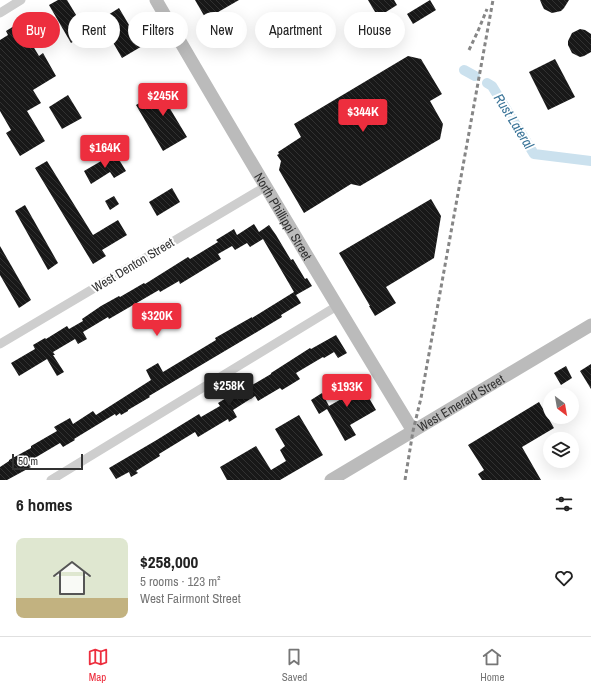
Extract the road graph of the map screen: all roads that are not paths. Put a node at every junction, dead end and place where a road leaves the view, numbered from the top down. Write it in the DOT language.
graph roads {
  1 [pos="21,0"];
  2 [pos="156,0"];
  3 [pos="0,13"];
  4 [pos="265,187"];
  5 [pos="336,306"];
  6 [pos="591,325"];
  7 [pos="0,344"];
  8 [pos="413,431"];
  9 [pos="51,480"];
  10 [pos="331,480"];
  1 -- 3 [label="street"];
  2 -- 4 [label="street, North Phillippi Street"];
  4 -- 5 [label="street, North Phillippi Street"];
  4 -- 7 [label="street, West Denton Street"];
  5 -- 8 [label="street, North Phillippi Street"];
  5 -- 9 [label="street"];
  6 -- 8 [label="street, West Emerald Street"];
  8 -- 10 [label="street, West Emerald Street"];
}
